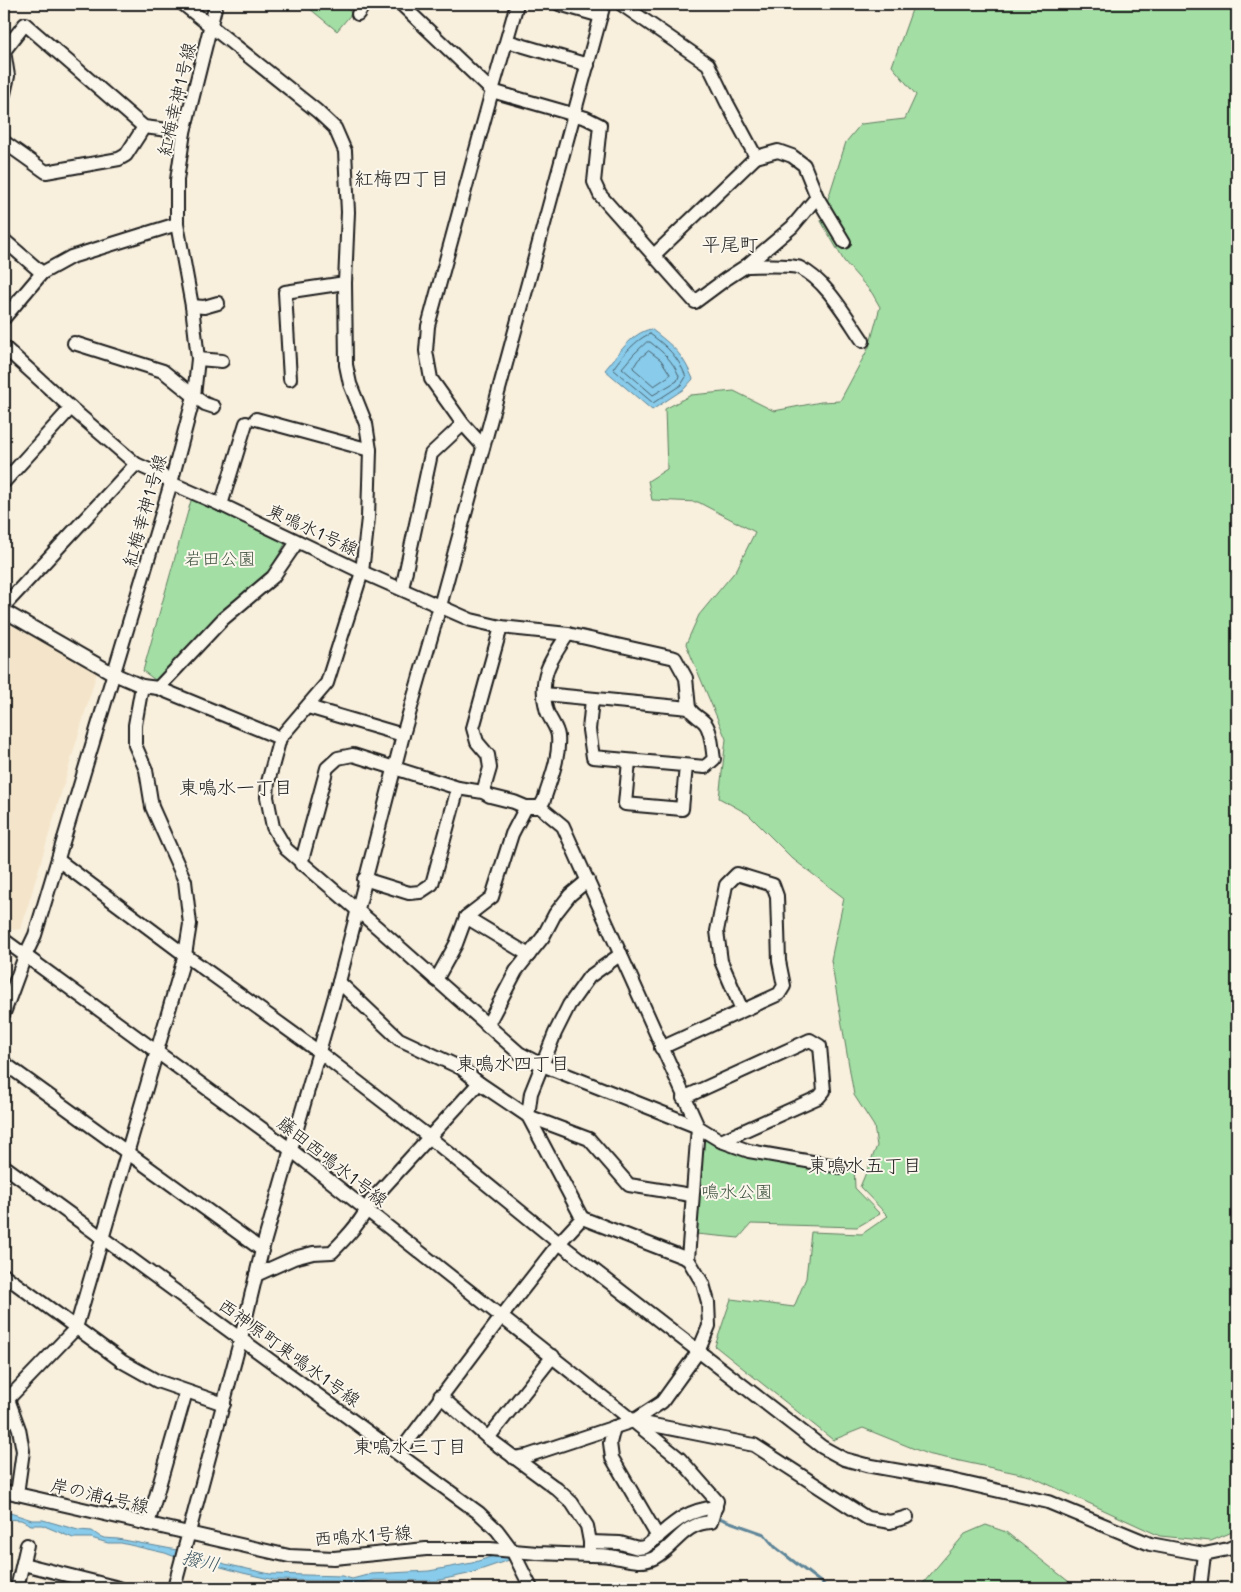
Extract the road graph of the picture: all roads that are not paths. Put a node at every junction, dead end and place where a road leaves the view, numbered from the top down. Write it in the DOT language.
graph roads {
  1 [pos="184,4"];
  2 [pos="216,4"];
  3 [pos="401,4"];
  4 [pos="517,4"];
  5 [pos="559,4"];
  6 [pos="621,4"];
  7 [pos="603,10"];
  8 [pos="211,25"];
  9 [pos="507,41"];
  10 [pos="588,65"];
  11 [pos="492,91"];
  12 [pos="4,94"];
  13 [pos="574,115"];
  14 [pos="144,127"];
  15 [pos="184,132"];
  16 [pos="4,142"];
  17 [pos="756,157"];
  18 [pos="817,197"];
  19 [pos="177,224"];
  20 [pos="4,240"];
  21 [pos="844,242"];
  22 [pos="654,255"];
  23 [pos="746,266"];
  24 [pos="42,273"];
  25 [pos="346,283"];
  26 [pos="218,302"];
  27 [pos="192,306"];
  28 [pos="4,318"];
  29 [pos="863,341"];
  30 [pos="74,343"];
  31 [pos="4,347"];
  32 [pos="198,359"];
  33 [pos="222,360"];
  34 [pos="290,379"];
  35 [pos="194,396"];
  36 [pos="214,407"];
  37 [pos="71,408"];
  38 [pos="462,424"];
  39 [pos="483,446"];
  40 [pos="370,450"];
  41 [pos="136,464"];
  42 [pos="4,482"];
  43 [pos="171,483"];
  44 [pos="221,505"];
  45 [pos="297,542"];
  46 [pos="362,572"];
  47 [pos="402,589"];
  48 [pos="4,606"];
  49 [pos="440,606"];
  50 [pos="4,611"];
  51 [pos="501,627"];
  52 [pos="568,634"];
  53 [pos="114,674"];
  54 [pos="142,686"];
  55 [pos="158,688"];
  56 [pos="544,694"];
  57 [pos="592,700"];
  58 [pos="308,707"];
  59 [pos="689,708"];
  60 [pos="402,735"];
  61 [pos="280,738"];
  62 [pos="629,762"];
  63 [pos="686,766"];
  64 [pos="394,768"];
  65 [pos="458,788"];
  66 [pos="483,792"];
  67 [pos="526,807"];
  68 [pos="540,807"];
  69 [pos="58,860"];
  70 [pos="301,864"];
  71 [pos="364,880"];
  72 [pos="588,880"];
  73 [pos="356,910"];
  74 [pos="466,917"];
  75 [pos="4,940"];
  76 [pos="621,954"];
  77 [pos="184,955"];
  78 [pos="529,955"];
  79 [pos="26,956"];
  80 [pos="436,980"];
  81 [pos="339,982"];
  82 [pos="742,1010"];
  83 [pos="4,1013"];
  84 [pos="487,1026"];
  85 [pos="661,1048"];
  86 [pos="156,1050"];
  87 [pos="319,1052"];
  88 [pos="4,1063"];
  89 [pos="542,1065"];
  90 [pos="479,1083"];
  91 [pos="684,1098"];
  92 [pos="528,1116"];
  93 [pos="698,1127"];
  94 [pos="429,1137"];
  95 [pos="721,1140"];
  96 [pos="291,1150"];
  97 [pos="127,1152"];
  98 [pos="4,1166"];
  99 [pos="842,1167"];
  100 [pos="691,1195"];
  101 [pos="367,1210"];
  102 [pos="582,1218"];
  103 [pos="102,1238"];
  104 [pos="559,1243"];
  105 [pos="262,1250"];
  106 [pos="688,1259"];
  107 [pos="4,1275"];
  108 [pos="256,1275"];
  109 [pos="502,1316"];
  110 [pos="76,1328"];
  111 [pos="242,1338"];
  112 [pos="698,1352"];
  113 [pos="553,1356"];
  114 [pos="186,1392"];
  115 [pos="440,1396"];
  116 [pos="6,1397"];
  117 [pos="224,1404"];
  118 [pos="633,1421"];
  119 [pos="614,1427"];
  120 [pos="488,1438"];
  121 [pos="399,1453"];
  122 [pos="514,1458"];
  123 [pos="10,1492"];
  124 [pos="714,1514"];
  125 [pos="907,1516"];
  126 [pos="148,1524"];
  127 [pos="188,1536"];
  128 [pos="658,1537"];
  129 [pos="590,1542"];
  130 [pos="27,1544"];
  131 [pos="1237,1545"];
  132 [pos="512,1550"];
  133 [pos="1204,1554"];
  134 [pos="590,1555"];
  135 [pos="23,1564"];
  136 [pos="76,1583"];
  137 [pos="17,1588"];
  138 [pos="119,1588"];
  139 [pos="174,1588"];
  140 [pos="531,1588"];
  141 [pos="1200,1588"];
  1 -- 8 [label="street"];
  2 -- 8 [label="street, 紅梅幸神1号線"];
  3 -- 11 [label="street"];
  4 -- 9 [label="street"];
  5 -- 7 [label="street"];
  6 -- 17 [label="street"];
  7 -- 10 [label="street"];
  8 -- 15 [label="street, 紅梅幸神1号線"];
  8 -- 25 [label="street"];
  9 -- 10 [label="street"];
  9 -- 11 [label="street"];
  10 -- 13 [label="street"];
  11 -- 13 [label="street"];
  11 -- 38 [label="street"];
  12 -- 14 [label="street"];
  13 -- 22 [label="street"];
  13 -- 39 [label="street"];
  14 -- 15 [label="street"];
  14 -- 16 [label="street"];
  15 -- 19 [label="street, 紅梅幸神1号線"];
  17 -- 18 [label="street"];
  17 -- 22 [label="street"];
  18 -- 21 [label="street"];
  18 -- 23 [label="street"];
  19 -- 24 [label="street"];
  19 -- 27 [label="street, 紅梅幸神1号線"];
  20 -- 24 [label="street"];
  22 -- 23 [label="street"];
  23 -- 29 [label="street"];
  24 -- 28 [label="street"];
  25 -- 34 [label="street"];
  25 -- 40 [label="street"];
  26 -- 27 [label="street"];
  27 -- 32 [label="street, 紅梅幸神1号線"];
  30 -- 35 [label="street"];
  31 -- 37 [label="street, 東鳴水1号線"];
  32 -- 33 [label="street"];
  32 -- 35 [label="street, 紅梅幸神1号線"];
  35 -- 36 [label="street"];
  35 -- 43 [label="street, 紅梅幸神1号線"];
  37 -- 41 [label="street, 東鳴水1号線"];
  37 -- 42 [label="street"];
  38 -- 39 [label="street"];
  38 -- 47 [label="street"];
  39 -- 49 [label="street"];
  40 -- 44 [label="street"];
  40 -- 46 [label="street"];
  41 -- 43 [label="street, 東鳴水1号線"];
  41 -- 48 [label="street"];
  43 -- 44 [label="street, 東鳴水1号線"];
  43 -- 53 [label="street, 紅梅幸神1号線"];
  44 -- 45 [label="street, 東鳴水1号線"];
  45 -- 46 [label="street, 東鳴水1号線"];
  45 -- 55 [label="street"];
  46 -- 47 [label="street, 東鳴水1号線"];
  46 -- 58 [label="street"];
  47 -- 49 [label="street, 東鳴水1号線"];
  49 -- 51 [label="street, 東鳴水1号線"];
  49 -- 60 [label="street"];
  50 -- 53 [label="street"];
  51 -- 52 [label="street, 東鳴水1号線"];
  51 -- 66 [label="street"];
  52 -- 56 [label="street"];
  52 -- 59 [label="street, 東鳴水1号線"];
  53 -- 54 [label="street"];
  53 -- 69 [label="street, 紅梅幸神1号線"];
  54 -- 55 [label="street"];
  54 -- 77 [label="street"];
  55 -- 61 [label="street"];
  56 -- 57 [label="street"];
  56 -- 68 [label="street"];
  57 -- 59 [label="street"];
  57 -- 62 [label="street"];
  58 -- 60 [label="street"];
  58 -- 61 [label="street"];
  59 -- 63 [label="street"];
  60 -- 64 [label="street"];
  61 -- 70 [label="street"];
  62 -- 63 [label="street"];
  62 -- 63 [label="street"];
  64 -- 65 [label="street"];
  64 -- 70 [label="street"];
  64 -- 71 [label="street"];
  65 -- 66 [label="street"];
  65 -- 71 [label="street"];
  66 -- 67 [label="street"];
  67 -- 68 [label="street"];
  67 -- 74 [label="street"];
  68 -- 72 [label="street"];
  69 -- 77 [label="street"];
  69 -- 79 [label="street, 紅梅幸神1号線"];
  70 -- 73 [label="street"];
  71 -- 73 [label="street"];
  72 -- 76 [label="street"];
  72 -- 78 [label="street"];
  73 -- 80 [label="street"];
  73 -- 81 [label="street"];
  74 -- 78 [label="street"];
  74 -- 80 [label="street"];
  75 -- 79 [label="street, 藤田西鳴水1号線"];
  76 -- 85 [label="street"];
  76 -- 89 [label="street"];
  77 -- 86 [label="street"];
  77 -- 87 [label="street"];
  78 -- 84 [label="street"];
  79 -- 83 [label="street, 紅梅幸神1号線"];
  79 -- 86 [label="street, 藤田西鳴水1号線"];
  80 -- 84 [label="street"];
  81 -- 87 [label="street"];
  81 -- 90 [label="street"];
  82 -- 82 [label="street"];
  82 -- 85 [label="street"];
  84 -- 89 [label="street"];
  85 -- 91 [label="street"];
  86 -- 96 [label="street, 藤田西鳴水1号線"];
  86 -- 97 [label="street"];
  87 -- 94 [label="street"];
  87 -- 96 [label="street"];
  88 -- 97 [label="street"];
  89 -- 92 [label="street"];
  89 -- 93 [label="street"];
  90 -- 92 [label="street"];
  90 -- 94 [label="street"];
  91 -- 93 [label="street"];
  91 -- 95 [label="street"];
  92 -- 100 [label="street"];
  92 -- 102 [label="street"];
  93 -- 95 [label="street"];
  93 -- 100 [label="street"];
  94 -- 101 [label="street"];
  94 -- 104 [label="street"];
  95 -- 99 [label="street"];
  96 -- 101 [label="street, 藤田西鳴水1号線"];
  96 -- 105 [label="street"];
  97 -- 103 [label="street"];
  97 -- 105 [label="street"];
  98 -- 103 [label="street, 西神原町東鳴水1号線"];
  100 -- 106 [label="street"];
  101 -- 108 [label="street"];
  101 -- 109 [label="street, 藤田西鳴水1号線"];
  102 -- 104 [label="street"];
  102 -- 106 [label="street"];
  103 -- 110 [label="street"];
  103 -- 111 [label="street, 西神原町東鳴水1号線"];
  104 -- 109 [label="street"];
  104 -- 112 [label="street"];
  105 -- 108 [label="street"];
  106 -- 112 [label="street"];
  107 -- 110 [label="street"];
  108 -- 111 [label="street"];
  109 -- 113 [label="street, 藤田西鳴水1号線"];
  109 -- 115 [label="street"];
  110 -- 114 [label="street"];
  110 -- 116 [label="street"];
  111 -- 117 [label="street"];
  111 -- 121 [label="street, 西神原町東鳴水1号線"];
  112 -- 118 [label="street"];
  112 -- 133 [label="street"];
  113 -- 118 [label="street, 藤田西鳴水1号線"];
  113 -- 120 [label="street"];
  114 -- 117 [label="street"];
  114 -- 126 [label="street"];
  115 -- 120 [label="street"];
  115 -- 121 [label="street"];
  116 -- 123 [label="street"];
  117 -- 127 [label="street"];
  118 -- 119 [label="street"];
  118 -- 124 [label="street, 藤田西鳴水1号線"];
  118 -- 125 [label="street"];
  119 -- 122 [label="street"];
  119 -- 128 [label="street"];
  120 -- 122 [label="street"];
  121 -- 132 [label="street, 西神原町東鳴水1号線"];
  122 -- 129 [label="street"];
  123 -- 126 [label="street, 岸の浦4号線"];
  124 -- 128 [label="street"];
  124 -- 134 [label="street, 西鳴水1号線"];
  126 -- 127 [label="street, 岸の浦4号線"];
  127 -- 132 [label="street, 西鳴水1号線"];
  127 -- 139 [label="street"];
  128 -- 129 [label="street"];
  129 -- 134 [label="street"];
  130 -- 135 [label="street"];
  131 -- 133 [label="street"];
  132 -- 134 [label="street, 西鳴水1号線"];
  132 -- 140 [label="street, 西神原町東鳴水1号線"];
  133 -- 141 [label="street"];
  135 -- 136 [label="street"];
  135 -- 137 [label="street"];
  136 -- 138 [label="street"];
}
